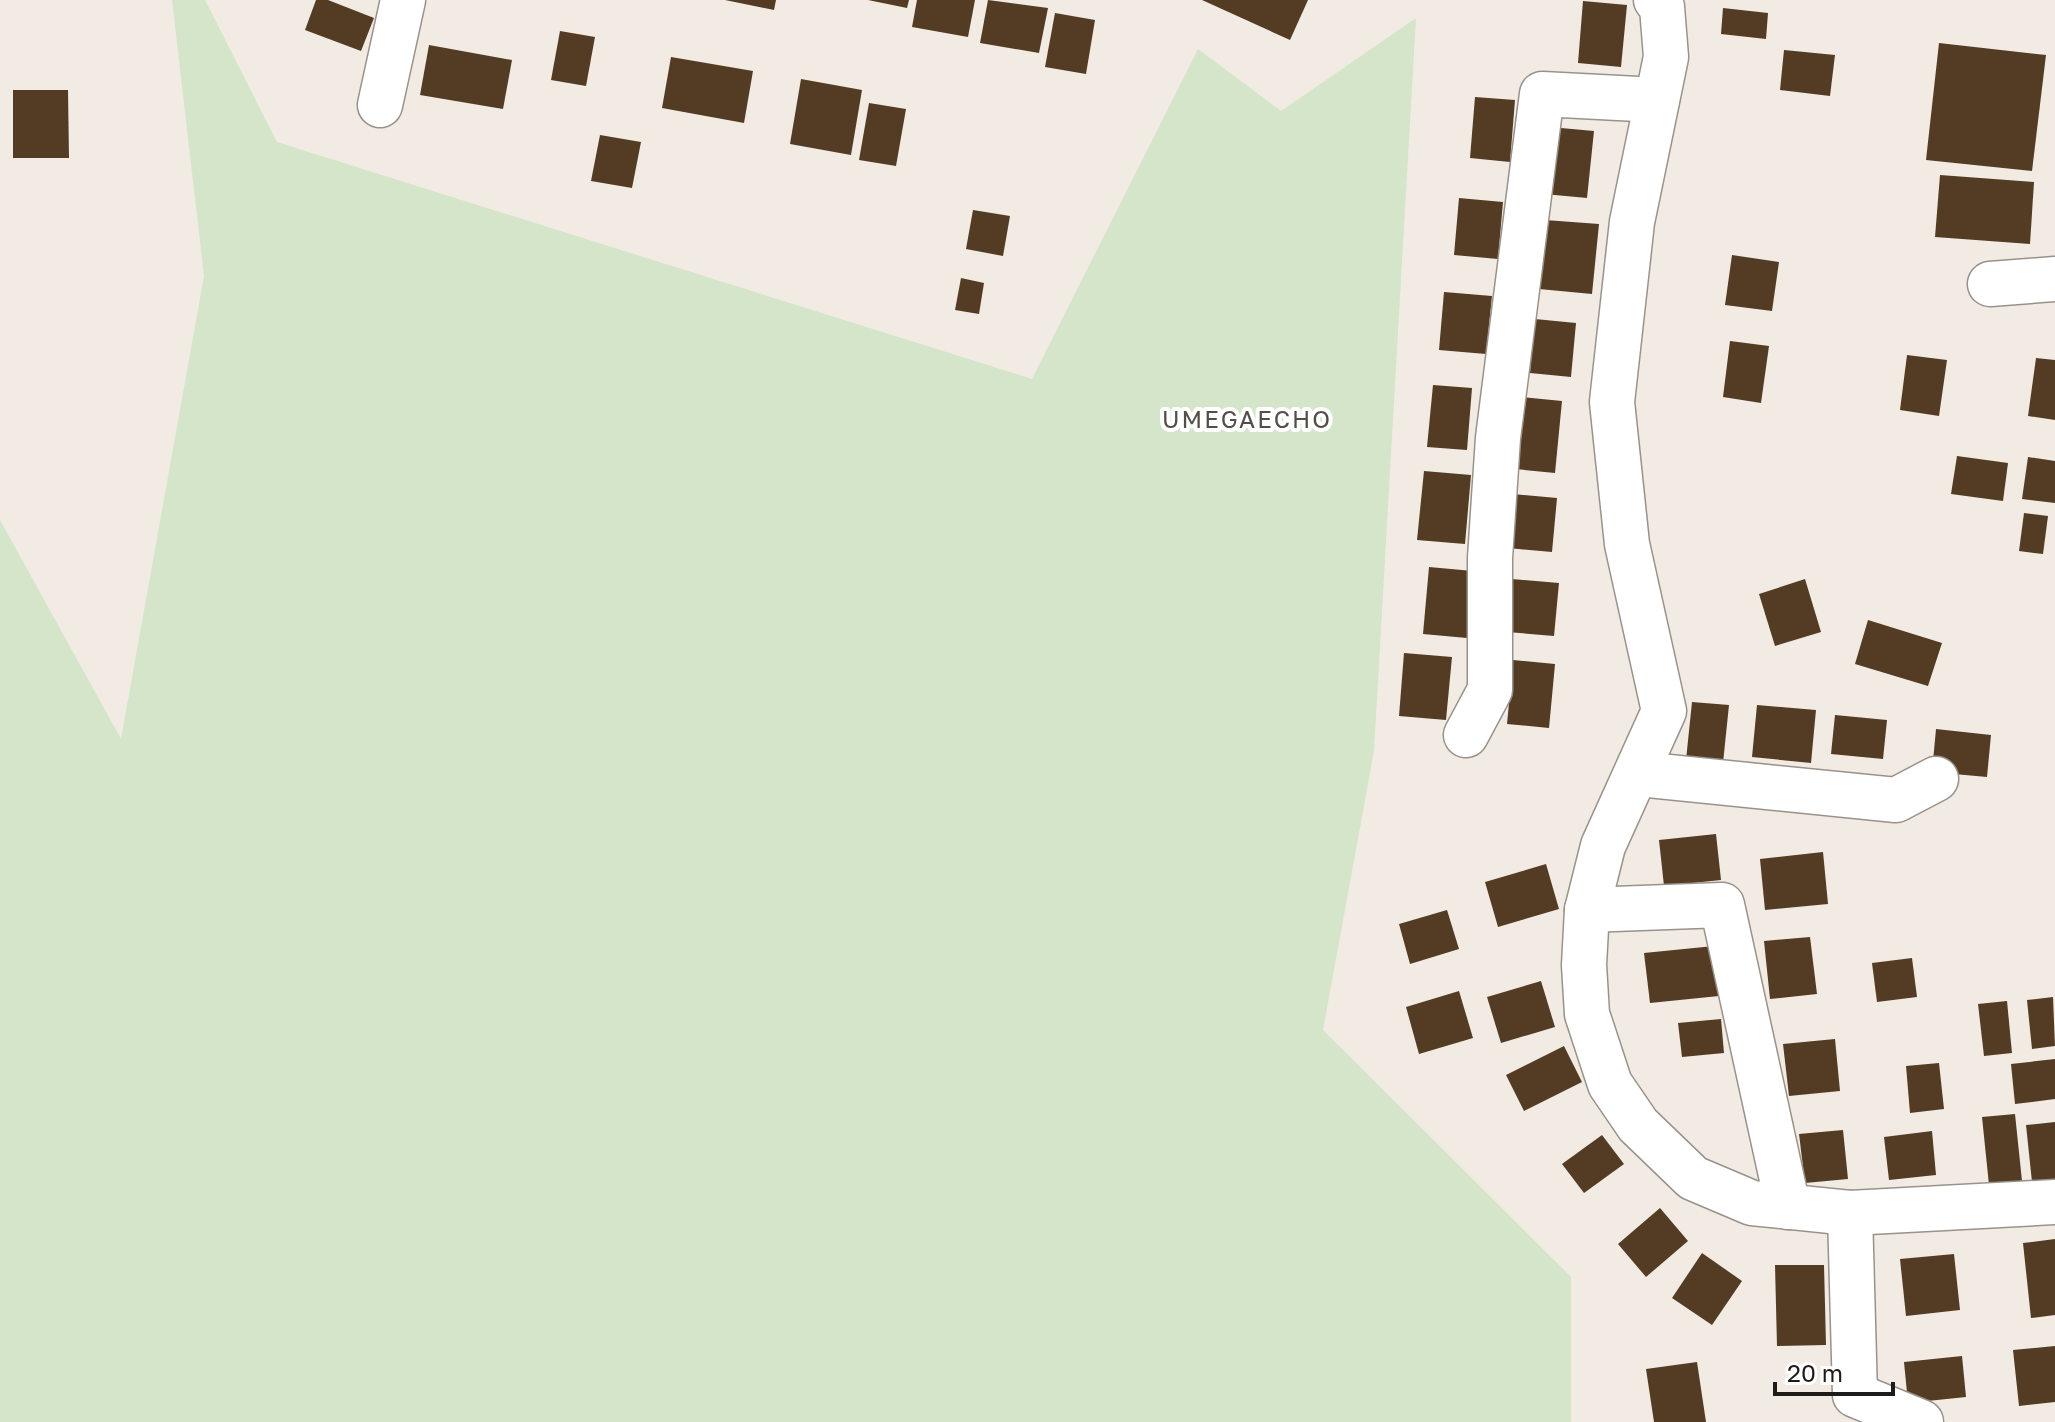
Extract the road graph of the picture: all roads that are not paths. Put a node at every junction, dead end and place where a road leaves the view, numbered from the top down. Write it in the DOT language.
graph roads {
  1 [pos="403,0"];
  2 [pos="1656,0"];
  3 [pos="1657,100"];
  4 [pos="380,105"];
  5 [pos="2055,279"];
  6 [pos="1990,284"];
  7 [pos="1466,735"];
  8 [pos="1639,774"];
  9 [pos="1936,779"];
  10 [pos="1587,910"];
  11 [pos="2055,1202"];
  12 [pos="1788,1207"];
  13 [pos="1850,1213"];
  14 [pos="1921,1422"];
  1 -- 4 [label="street"];
  2 -- 3 [label="street"];
  3 -- 7 [label="street"];
  3 -- 8 [label="street"];
  5 -- 6 [label="street"];
  8 -- 9 [label="street"];
  8 -- 10 [label="street"];
  10 -- 12 [label="street"];
  10 -- 12 [label="street"];
  11 -- 13 [label="street"];
  12 -- 13 [label="street"];
  13 -- 14 [label="street"];
}
